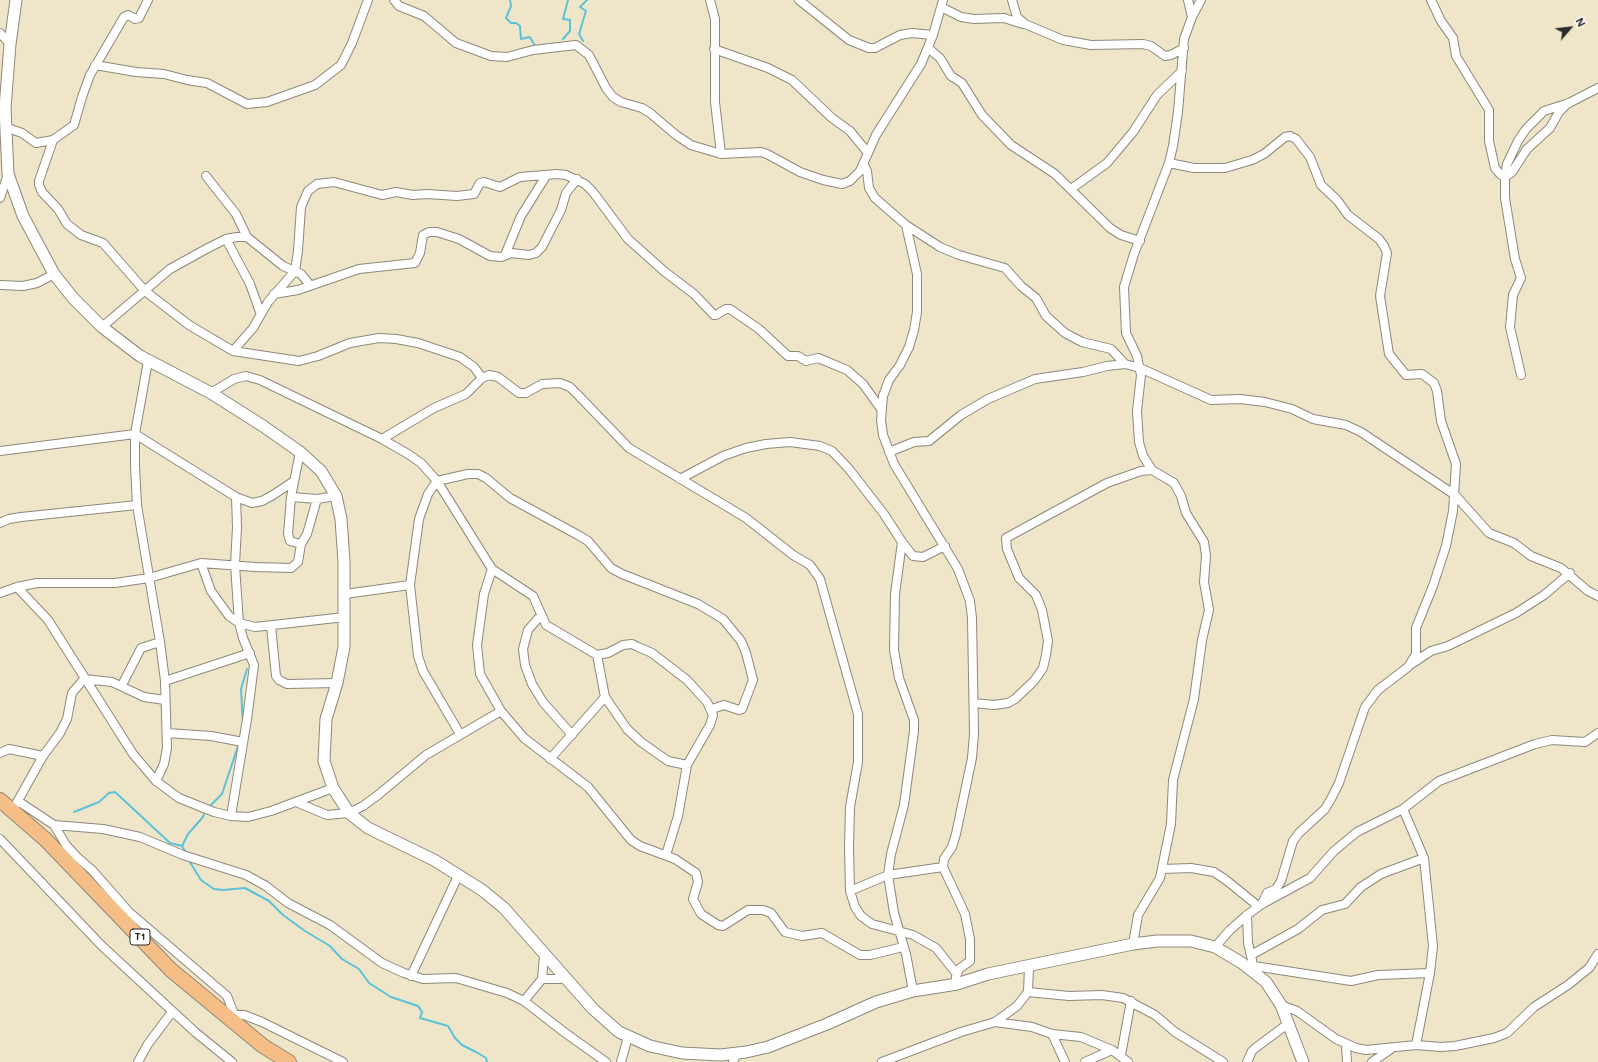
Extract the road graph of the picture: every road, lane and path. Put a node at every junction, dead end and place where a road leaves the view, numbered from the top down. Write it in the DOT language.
graph roads {
  1 [pos="16,0"];
  2 [pos="148,0"];
  3 [pos="368,0"];
  4 [pos="394,0"];
  5 [pos="710,0"];
  6 [pos="799,0"];
  7 [pos="1012,0"];
  8 [pos="1188,0"];
  9 [pos="1201,0"];
  10 [pos="1431,0"];
  11 [pos="942,4"];
  12 [pos="1192,17"];
  13 [pos="1025,24"];
  14 [pos="0,33"];
  15 [pos="933,35"];
  16 [pos="10,44"];
  17 [pos="928,48"];
  18 [pos="1184,48"];
  19 [pos="714,49"];
  20 [pos="95,65"];
  21 [pos="1182,71"];
  22 [pos="1598,88"];
  23 [pos="1568,103"];
  24 [pos="5,127"];
  25 [pos="53,140"];
  26 [pos="868,153"];
  27 [pos="721,154"];
  28 [pos="1169,163"];
  29 [pos="864,165"];
  30 [pos="8,174"];
  31 [pos="206,176"];
  32 [pos="546,176"];
  33 [pos="1505,177"];
  34 [pos="577,179"];
  35 [pos="1071,189"];
  36 [pos="0,198"];
  37 [pos="906,225"];
  38 [pos="246,237"];
  39 [pos="226,239"];
  40 [pos="1140,240"];
  41 [pos="505,255"];
  42 [pos="294,271"];
  43 [pos="54,274"];
  44 [pos="0,284"];
  45 [pos="310,285"];
  46 [pos="145,290"];
  47 [pos="274,294"];
  48 [pos="260,312"];
  49 [pos="102,327"];
  50 [pos="233,351"];
  51 [pos="148,361"];
  52 [pos="1125,364"];
  53 [pos="1140,368"];
  54 [pos="1522,376"];
  55 [pos="482,378"];
  56 [pos="211,393"];
  57 [pos="881,409"];
  58 [pos="135,434"];
  59 [pos="382,439"];
  60 [pos="0,451"];
  61 [pos="300,452"];
  62 [pos="889,452"];
  63 [pos="1152,470"];
  64 [pos="680,479"];
  65 [pos="294,481"];
  66 [pos="437,481"];
  67 [pos="1455,495"];
  68 [pos="336,496"];
  69 [pos="236,497"];
  70 [pos="291,497"];
  71 [pos="317,499"];
  72 [pos="137,506"];
  73 [pos="0,523"];
  74 [pos="902,542"];
  75 [pos="301,544"];
  76 [pos="945,546"];
  77 [pos="201,563"];
  78 [pos="235,565"];
  79 [pos="492,569"];
  80 [pos="1570,573"];
  81 [pos="149,578"];
  82 [pos="410,585"];
  83 [pos="17,587"];
  84 [pos="0,593"];
  85 [pos="345,594"];
  86 [pos="1598,596"];
  87 [pos="540,615"];
  88 [pos="345,617"];
  89 [pos="239,623"];
  90 [pos="272,626"];
  91 [pos="160,642"];
  92 [pos="250,653"];
  93 [pos="596,655"];
  94 [pos="1408,667"];
  95 [pos="84,679"];
  96 [pos="165,681"];
  97 [pos="337,683"];
  98 [pos="122,685"];
  99 [pos="605,696"];
  100 [pos="165,700"];
  101 [pos="974,703"];
  102 [pos="712,709"];
  103 [pos="501,711"];
  104 [pos="1598,733"];
  105 [pos="167,734"];
  106 [pos="460,734"];
  107 [pos="572,735"];
  108 [pos="243,742"];
  109 [pos="0,753"];
  110 [pos="43,756"];
  111 [pos="550,759"];
  112 [pos="687,765"];
  113 [pos="156,781"];
  114 [pos="333,788"];
  115 [pos="0,800"];
  116 [pos="296,802"];
  117 [pos="15,805"];
  118 [pos="1403,809"];
  119 [pos="349,813"];
  120 [pos="231,816"];
  121 [pos="54,825"];
  122 [pos="0,839"];
  123 [pos="666,855"];
  124 [pos="1424,858"];
  125 [pos="943,867"];
  126 [pos="1162,869"];
  127 [pos="888,875"];
  128 [pos="458,876"];
  129 [pos="850,891"];
  130 [pos="1260,905"];
  131 [pos="1247,915"];
  132 [pos="898,930"];
  133 [pos="1133,944"];
  134 [pos="903,947"];
  135 [pos="1215,947"];
  136 [pos="1598,954"];
  137 [pos="1251,955"];
  138 [pos="544,956"];
  139 [pos="1029,967"];
  140 [pos="1255,970"];
  141 [pos="1430,974"];
  142 [pos="411,976"];
  143 [pos="542,979"];
  144 [pos="565,979"];
  145 [pos="956,979"];
  146 [pos="913,991"];
  147 [pos="1028,992"];
  148 [pos="524,1001"];
  149 [pos="1131,1001"];
  150 [pos="1281,1005"];
  151 [pos="172,1012"];
  152 [pos="228,1014"];
  153 [pos="995,1022"];
  154 [pos="1289,1023"];
  155 [pos="1052,1034"];
  156 [pos="628,1037"];
  157 [pos="1346,1045"];
  158 [pos="1416,1045"];
  159 [pos="1394,1047"];
  160 [pos="1112,1050"];
  161 [pos="1120,1055"];
  162 [pos="735,1058"];
  163 [pos="894,1059"];
  164 [pos="138,1062"];
  165 [pos="232,1062"];
  166 [pos="289,1062"];
  167 [pos="343,1062"];
  168 [pos="606,1062"];
  169 [pos="621,1062"];
  170 [pos="882,1062"];
  171 [pos="1065,1062"];
  172 [pos="1085,1062"];
  173 [pos="1128,1062"];
  174 [pos="1223,1062"];
  175 [pos="1247,1062"];
  176 [pos="1303,1062"];
  177 [pos="1347,1062"];
  178 [pos="1372,1062"];
  1 -- 16 [label="street"];
  2 -- 20 [label="street"];
  3 -- 20 [label="street"];
  4 -- 27 [label="street"];
  5 -- 19 [label="street"];
  6 -- 15 [label="street"];
  7 -- 13 [label="street"];
  8 -- 12 [label="street"];
  9 -- 12 [label="street"];
  10 -- 33 [label="street"];
  11 -- 13 [label="street"];
  11 -- 15 [label="street"];
  12 -- 18 [label="street"];
  13 -- 18 [label="street"];
  14 -- 16 [label="street"];
  15 -- 17 [label="street"];
  16 -- 24 [label="street"];
  17 -- 26 [label="street"];
  17 -- 35 [label="street"];
  18 -- 21 [label="street"];
  19 -- 26 [label="street"];
  19 -- 27 [label="street"];
  20 -- 25 [label="street"];
  21 -- 28 [label="street"];
  21 -- 35 [label="street"];
  22 -- 23 [label="street"];
  23 -- 33 [label="street"];
  23 -- 33 [label="street"];
  24 -- 25 [label="street"];
  24 -- 30 [label="street"];
  25 -- 46 [label="street"];
  26 -- 29 [label="street"];
  27 -- 29 [label="street"];
  28 -- 40 [label="street"];
  28 -- 67 [label="street"];
  29 -- 37 [label="street"];
  30 -- 36 [label="street"];
  30 -- 43 [label="street"];
  31 -- 38 [label="street"];
  32 -- 34 [label="street"];
  32 -- 41 [label="street"];
  32 -- 42 [label="street"];
  33 -- 54 [label="street"];
  34 -- 41 [label="street"];
  34 -- 57 [label="street"];
  35 -- 40 [label="street"];
  37 -- 52 [label="street"];
  37 -- 57 [label="street"];
  38 -- 39 [label="street"];
  38 -- 42 [label="street"];
  39 -- 46 [label="street"];
  39 -- 48 [label="street"];
  40 -- 53 [label="street"];
  41 -- 45 [label="street"];
  42 -- 45 [label="street"];
  42 -- 47 [label="street"];
  43 -- 44 [label="street"];
  43 -- 49 [label="street"];
  45 -- 47 [label="street"];
  46 -- 49 [label="street"];
  46 -- 50 [label="street"];
  47 -- 48 [label="street"];
  48 -- 50 [label="street"];
  49 -- 51 [label="street"];
  50 -- 55 [label="street"];
  51 -- 56 [label="street"];
  51 -- 58 [label="street"];
  52 -- 53 [label="street"];
  52 -- 62 [label="street"];
  53 -- 63 [label="street"];
  53 -- 67 [label="street"];
  55 -- 59 [label="street"];
  55 -- 64 [label="street"];
  56 -- 59 [label="street"];
  56 -- 61 [label="street"];
  57 -- 62 [label="street"];
  58 -- 60 [label="street"];
  58 -- 69 [label="street"];
  58 -- 72 [label="street"];
  59 -- 66 [label="street"];
  61 -- 65 [label="street"];
  61 -- 68 [label="street"];
  62 -- 76 [label="street"];
  63 -- 101 [label="street"];
  63 -- 126 [label="street"];
  64 -- 74 [label="street"];
  64 -- 129 [label="street"];
  65 -- 69 [label="street"];
  65 -- 70 [label="street"];
  66 -- 79 [label="street"];
  66 -- 82 [label="street"];
  66 -- 102 [label="street"];
  67 -- 80 [label="street"];
  67 -- 94 [label="street"];
  68 -- 71 [label="street"];
  68 -- 85 [label="street"];
  69 -- 78 [label="street"];
  70 -- 71 [label="street"];
  70 -- 75 [label="street"];
  71 -- 75 [label="street"];
  72 -- 73 [label="street"];
  72 -- 81 [label="street"];
  74 -- 76 [label="street"];
  74 -- 127 [label="street"];
  75 -- 78 [label="street"];
  76 -- 101 [label="street"];
  77 -- 78 [label="street"];
  77 -- 81 [label="street"];
  77 -- 89 [label="street"];
  78 -- 89 [label="street"];
  79 -- 87 [label="street"];
  79 -- 103 [label="street"];
  80 -- 86 [label="street"];
  80 -- 94 [label="street"];
  81 -- 83 [label="street"];
  81 -- 91 [label="street"];
  82 -- 85 [label="street"];
  82 -- 106 [label="street"];
  83 -- 84 [label="street"];
  83 -- 95 [label="street"];
  85 -- 88 [label="street"];
  87 -- 93 [label="street"];
  87 -- 107 [label="street"];
  88 -- 90 [label="street"];
  88 -- 97 [label="street"];
  89 -- 90 [label="street"];
  89 -- 92 [label="street"];
  90 -- 97 [label="street"];
  91 -- 96 [label="street"];
  91 -- 98 [label="street"];
  92 -- 96 [label="street"];
  92 -- 108 [label="street"];
  93 -- 99 [label="street"];
  93 -- 102 [label="street"];
  94 -- 130 [label="street"];
  95 -- 98 [label="street"];
  95 -- 110 [label="street"];
  95 -- 113 [label="street"];
  96 -- 100 [label="street"];
  97 -- 114 [label="street"];
  98 -- 100 [label="street"];
  99 -- 107 [label="street"];
  99 -- 112 [label="street"];
  100 -- 105 [label="street"];
  101 -- 125 [label="street"];
  102 -- 112 [label="street"];
  103 -- 106 [label="street"];
  103 -- 111 [label="street"];
  104 -- 118 [label="street"];
  105 -- 108 [label="street"];
  105 -- 113 [label="street"];
  106 -- 119 [label="street"];
  107 -- 111 [label="street"];
  108 -- 120 [label="street"];
  109 -- 110 [label="street"];
  110 -- 117 [label="street"];
  111 -- 123 [label="street"];
  112 -- 123 [label="street"];
  113 -- 120 [label="street"];
  114 -- 116 [label="street"];
  114 -- 119 [label="street"];
  115 -- 117 [label="highway, T1"];
  116 -- 119 [label="street"];
  116 -- 120 [label="street"];
  117 -- 121 [label="street"];
  117 -- 152 [label="highway, T1"];
  118 -- 124 [label="street"];
  118 -- 130 [label="street"];
  119 -- 128 [label="street"];
  121 -- 142 [label="street"];
  121 -- 152 [label="street"];
  122 -- 151 [label="street"];
  123 -- 134 [label="street"];
  124 -- 137 [label="street"];
  124 -- 141 [label="street"];
  125 -- 127 [label="street"];
  125 -- 145 [label="street"];
  126 -- 130 [label="street"];
  126 -- 133 [label="street"];
  127 -- 129 [label="street"];
  127 -- 132 [label="street"];
  128 -- 138 [label="street"];
  128 -- 142 [label="street"];
  129 -- 132 [label="street"];
  130 -- 131 [label="street"];
  131 -- 135 [label="street"];
  131 -- 137 [label="street"];
  132 -- 134 [label="street"];
  132 -- 145 [label="street"];
  133 -- 135 [label="street"];
  133 -- 139 [label="street"];
  134 -- 146 [label="street"];
  135 -- 140 [label="street"];
  136 -- 158 [label="street"];
  137 -- 140 [label="street"];
  138 -- 143 [label="street"];
  138 -- 144 [label="street"];
  139 -- 145 [label="street"];
  139 -- 147 [label="street"];
  140 -- 141 [label="street"];
  140 -- 150 [label="street"];
  141 -- 158 [label="street"];
  142 -- 148 [label="street"];
  143 -- 144 [label="street"];
  143 -- 148 [label="street"];
  144 -- 156 [label="street"];
  145 -- 146 [label="street"];
  146 -- 162 [label="street"];
  147 -- 149 [label="street"];
  147 -- 153 [label="street"];
  148 -- 168 [label="street"];
  149 -- 161 [label="street"];
  149 -- 174 [label="street"];
  150 -- 154 [label="street"];
  150 -- 157 [label="street"];
  151 -- 164 [label="street"];
  151 -- 165 [label="street"];
  152 -- 166 [label="highway, T1"];
  152 -- 167 [label="street"];
  153 -- 155 [label="street"];
  153 -- 163 [label="street"];
  154 -- 175 [label="street"];
  154 -- 176 [label="street"];
  155 -- 160 [label="street"];
  155 -- 171 [label="street"];
  156 -- 162 [label="street"];
  156 -- 169 [label="street"];
  157 -- 159 [label="street"];
  157 -- 177 [label="street"];
  158 -- 159 [label="street"];
  159 -- 178 [label="street"];
  160 -- 161 [label="street"];
  160 -- 172 [label="street"];
  161 -- 173 [label="street"];
  163 -- 170 [label="street"];
}
